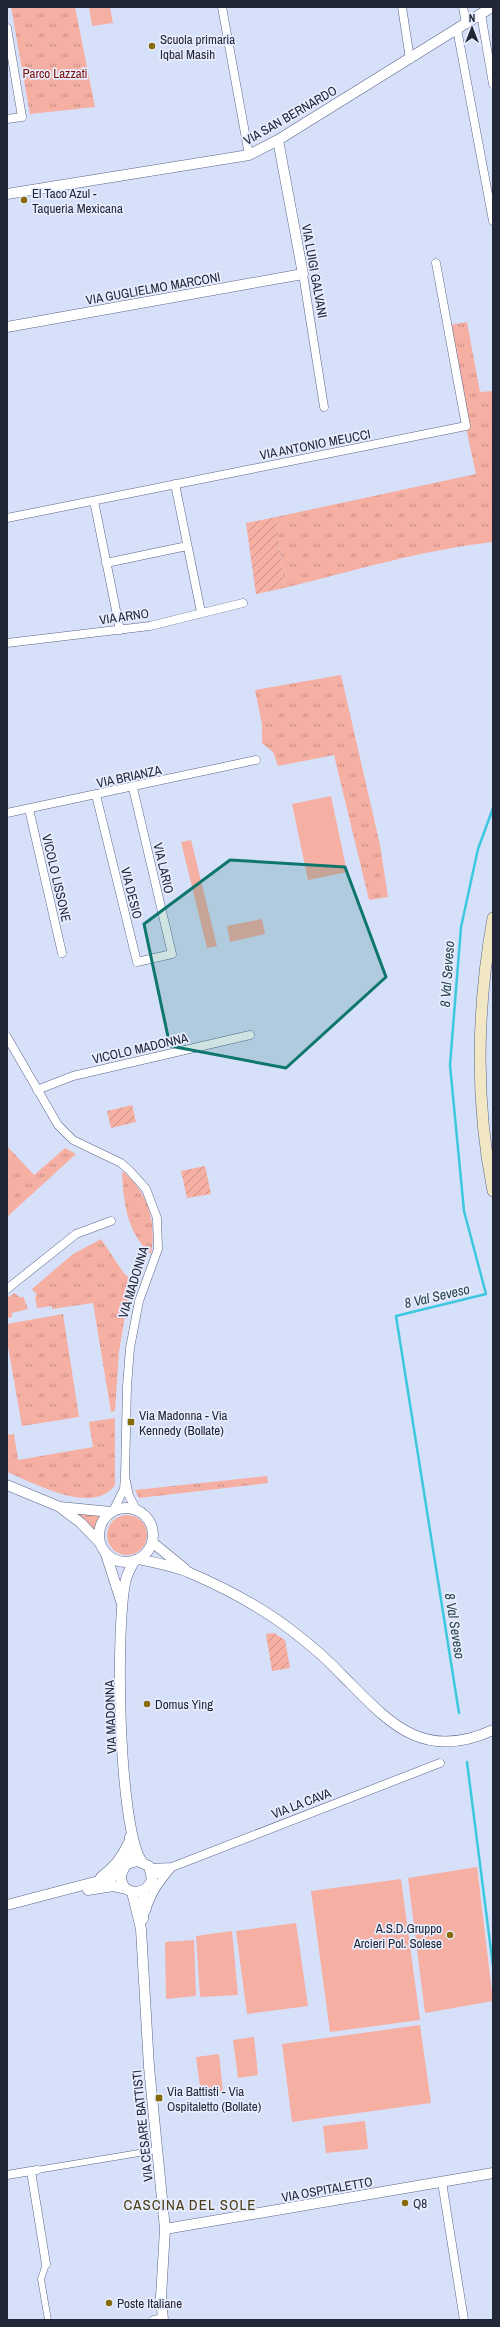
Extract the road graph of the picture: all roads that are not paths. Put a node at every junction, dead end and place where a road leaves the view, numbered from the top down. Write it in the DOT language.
graph roads {
  1 [pos="222,7"];
  2 [pos="402,7"];
  3 [pos="462,7"];
  4 [pos="492,7"];
  5 [pos="481,14"];
  6 [pos="466,24"];
  7 [pos="7,28"];
  8 [pos="457,29"];
  9 [pos="410,59"];
  10 [pos="493,84"];
  11 [pos="7,119"];
  12 [pos="278,140"];
  13 [pos="249,155"];
  14 [pos="7,194"];
  15 [pos="493,222"];
  16 [pos="436,263"];
  17 [pos="303,274"];
  18 [pos="7,327"];
  19 [pos="324,407"];
  20 [pos="175,484"];
  21 [pos="94,501"];
  22 [pos="7,518"];
  23 [pos="186,546"];
  24 [pos="106,563"];
  25 [pos="243,603"];
  26 [pos="201,612"];
  27 [pos="120,630"];
  28 [pos="7,643"];
  29 [pos="256,760"];
  30 [pos="133,788"];
  31 [pos="96,795"];
  32 [pos="29,809"];
  33 [pos="7,813"];
  34 [pos="493,918"];
  35 [pos="62,953"];
  36 [pos="172,954"];
  37 [pos="250,1035"];
  38 [pos="7,1037"];
  39 [pos="36,1090"];
  40 [pos="493,1191"];
  41 [pos="111,1221"];
  42 [pos="7,1289"];
  43 [pos="125,1477"];
  44 [pos="7,1485"];
  45 [pos="60,1507"];
  46 [pos="137,1511"];
  47 [pos="112,1512"];
  48 [pos="100,1542"];
  49 [pos="152,1542"];
  50 [pos="106,1554"];
  51 [pos="137,1560"];
  52 [pos="188,1572"];
  53 [pos="122,1604"];
  54 [pos="493,1730"];
  55 [pos="440,1763"];
  56 [pos="130,1834"];
  57 [pos="172,1867"];
  58 [pos="124,1868"];
  59 [pos="148,1869"];
  60 [pos="93,1882"];
  61 [pos="129,1890"];
  62 [pos="144,1890"];
  63 [pos="58,1892"];
  64 [pos="7,1905"];
  65 [pos="142,1924"];
  66 [pos="157,2150"];
  67 [pos="34,2171"];
  68 [pos="493,2173"];
  69 [pos="7,2175"];
  70 [pos="442,2182"];
  71 [pos="165,2229"];
  72 [pos="46,2264"];
  73 [pos="160,2319"];
  74 [pos="48,2320"];
  75 [pos="464,2320"];
  1 -- 13 [label="street"];
  2 -- 9 [label="street"];
  3 -- 6 [label="street"];
  4 -- 5 [label="street, VIA SAN BERNARDO"];
  5 -- 6 [label="street, VIA SAN BERNARDO"];
  5 -- 10 [label="street"];
  6 -- 8 [label="street, VIA SAN BERNARDO"];
  7 -- 11 [label="street"];
  8 -- 9 [label="street, VIA SAN BERNARDO"];
  8 -- 15 [label="street"];
  9 -- 12 [label="street, VIA SAN BERNARDO"];
  12 -- 13 [label="street, VIA SAN BERNARDO"];
  12 -- 17 [label="street, VIA LUIGI GALVANI"];
  13 -- 14 [label="street, VIA SAN BERNARDO"];
  16 -- 20 [label="street, VIA ANTONIO MEUCCI"];
  17 -- 18 [label="street, VIA GUGLIELMO MARCONI"];
  17 -- 19 [label="street, VIA LUIGI GALVANI"];
  20 -- 21 [label="street, VIA ANTONIO MEUCCI"];
  20 -- 23 [label="street"];
  21 -- 22 [label="street, VIA ANTONIO MEUCCI"];
  21 -- 24 [label="street"];
  23 -- 24 [label="street"];
  23 -- 26 [label="street"];
  24 -- 27 [label="street"];
  25 -- 26 [label="street, VIA ARNO"];
  26 -- 27 [label="street, VIA ARNO"];
  27 -- 28 [label="street, VIA ARNO"];
  29 -- 30 [label="street, VIA BRIANZA"];
  30 -- 31 [label="street, VIA BRIANZA"];
  30 -- 36 [label="street, VIA LARIO"];
  31 -- 32 [label="street, VIA BRIANZA"];
  31 -- 36 [label="street, VIA DESIO"];
  32 -- 33 [label="street, VIA BRIANZA"];
  32 -- 35 [label="street, VICOLO LISSONE"];
  34 -- 40 [label="main road"];
  37 -- 39 [label="street, VICOLO MADONNA"];
  38 -- 39 [label="street, VIA MADONNA"];
  39 -- 43 [label="street, VIA MADONNA"];
  41 -- 42 [label="street"];
  43 -- 46 [label="street, VIA MADONNA"];
  43 -- 47 [label="street, VIA MADONNA"];
  44 -- 45 [label="street"];
  45 -- 47 [label="street"];
  45 -- 48 [label="street"];
  46 -- 47 [label="street"];
  46 -- 49 [label="street"];
  47 -- 48 [label="street"];
  48 -- 50 [label="street"];
  49 -- 51 [label="street"];
  49 -- 52 [label="street"];
  50 -- 51 [label="street"];
  50 -- 53 [label="street, VIA MADONNA"];
  51 -- 52 [label="street"];
  51 -- 53 [label="street, VIA MADONNA"];
  52 -- 54 [label="street"];
  53 -- 56 [label="street, VIA MADONNA"];
  55 -- 57 [label="street, VIA LA CAVA"];
  56 -- 58 [label="street"];
  56 -- 59 [label="street"];
  56 -- 60 [label="street"];
  57 -- 59 [label="street, VIA LA CAVA"];
  57 -- 65 [label="street, VIA CESARE BATTISTI"];
  58 -- 59 [label="street"];
  58 -- 60 [label="street"];
  58 -- 61 [label="street"];
  59 -- 62 [label="street"];
  60 -- 63 [label="street"];
  61 -- 62 [label="street"];
  61 -- 63 [label="street"];
  61 -- 65 [label="street, VIA CESARE BATTISTI"];
  62 -- 65 [label="street, VIA CESARE BATTISTI"];
  63 -- 64 [label="street"];
  65 -- 66 [label="street, VIA CESARE BATTISTI"];
  66 -- 67 [label="street"];
  66 -- 71 [label="street, VIA CESARE BATTISTI"];
  67 -- 69 [label="street"];
  67 -- 72 [label="street"];
  68 -- 70 [label="street, VIA OSPITALETTO"];
  70 -- 71 [label="street, VIA OSPITALETTO"];
  70 -- 75 [label="street"];
  71 -- 73 [label="street, VIA CESARE BATTISTI"];
  72 -- 74 [label="street"];
}
